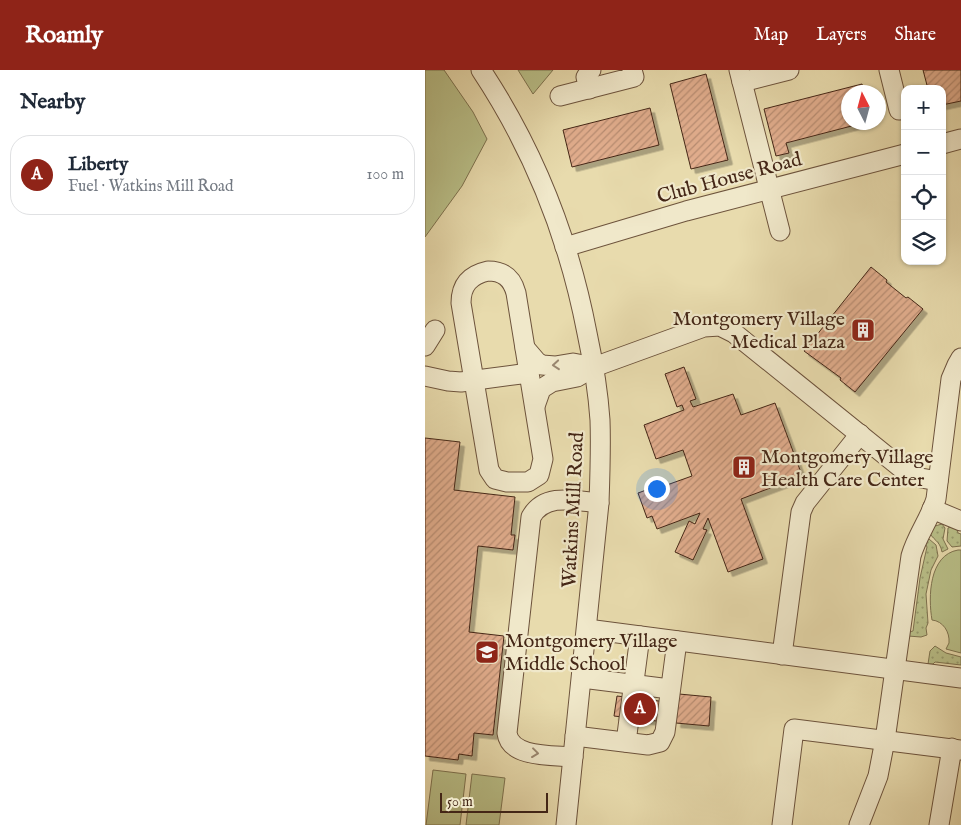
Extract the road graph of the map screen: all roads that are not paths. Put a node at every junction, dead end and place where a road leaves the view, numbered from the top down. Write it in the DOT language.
graph roads {
  1 [pos="481,70"];
  2 [pos="632,70"];
  3 [pos="789,70"];
  4 [pos="889,70"];
  5 [pos="740,76"];
  6 [pos="590,79"];
  7 [pos="560,96"];
  8 [pos="899,110"];
  9 [pos="961,139"];
  10 [pos="946,143"];
  11 [pos="901,155"];
  12 [pos="769,188"];
  13 [pos="780,231"];
  14 [pos="565,247"];
  15 [pos="525,348"];
  16 [pos="961,358"];
  17 [pos="594,368"];
  18 [pos="529,373"];
  19 [pos="425,376"];
  20 [pos="474,381"];
  21 [pos="535,406"];
  22 [pos="860,434"];
  23 [pos="939,481"];
  24 [pos="599,503"];
  25 [pos="932,509"];
  26 [pos="961,521"];
  27 [pos="587,630"];
  28 [pos="640,636"];
  29 [pos="677,641"];
  30 [pos="781,655"];
  31 [pos="896,670"];
  32 [pos="581,678"];
  33 [pos="961,678"];
  34 [pos="634,685"];
  35 [pos="670,689"];
  36 [pos="575,736"];
  37 [pos="885,740"];
  38 [pos="626,742"];
  39 [pos="957,749"];
  40 [pos="573,757"];
  41 [pos="566,825"];
  42 [pos="782,825"];
  43 [pos="859,825"];
  44 [pos="939,825"];
  1 -- 14 [label="street, Watkins Mill Road"];
  2 -- 6 [label="street"];
  3 -- 5 [label="street"];
  4 -- 8 [label="street"];
  5 -- 12 [label="street"];
  6 -- 7 [label="street"];
  9 -- 10 [label="street"];
  11 -- 12 [label="street, Club House Road"];
  12 -- 13 [label="street"];
  12 -- 14 [label="street, Club House Road"];
  14 -- 17 [label="street, Watkins Mill Road"];
  17 -- 15 [label="street, one-way"];
  15 -- 18 [label="street"];
  15 -- 20 [label="street"];
  16 -- 23 [label="street"];
  17 -- 21 [label="street"];
  17 -- 22 [label="street"];
  17 -- 24 [label="street, Watkins Mill Road"];
  18 -- 20 [label="street"];
  18 -- 21 [label="street"];
  19 -- 20 [label="street"];
  20 -- 21 [label="street"];
  22 -- 23 [label="street"];
  22 -- 30 [label="street"];
  23 -- 25 [label="street"];
  24 -- 27 [label="street, Watkins Mill Road"];
  24 -- 40 [label="street, one-way"];
  25 -- 26 [label="street"];
  25 -- 31 [label="street"];
  27 -- 28 [label="street"];
  27 -- 32 [label="street, Watkins Mill Road"];
  28 -- 29 [label="street"];
  28 -- 34 [label="street"];
  29 -- 30 [label="street"];
  29 -- 35 [label="street"];
  30 -- 31 [label="street"];
  31 -- 33 [label="street"];
  31 -- 37 [label="street"];
  32 -- 34 [label="street"];
  32 -- 36 [label="street, Watkins Mill Road"];
  34 -- 35 [label="street"];
  34 -- 38 [label="street"];
  35 -- 38 [label="street"];
  36 -- 38 [label="street"];
  36 -- 40 [label="street, Watkins Mill Road"];
  37 -- 39 [label="street"];
  37 -- 42 [label="street"];
  37 -- 43 [label="street"];
  39 -- 44 [label="street"];
  40 -- 41 [label="street, Watkins Mill Road"];
}
